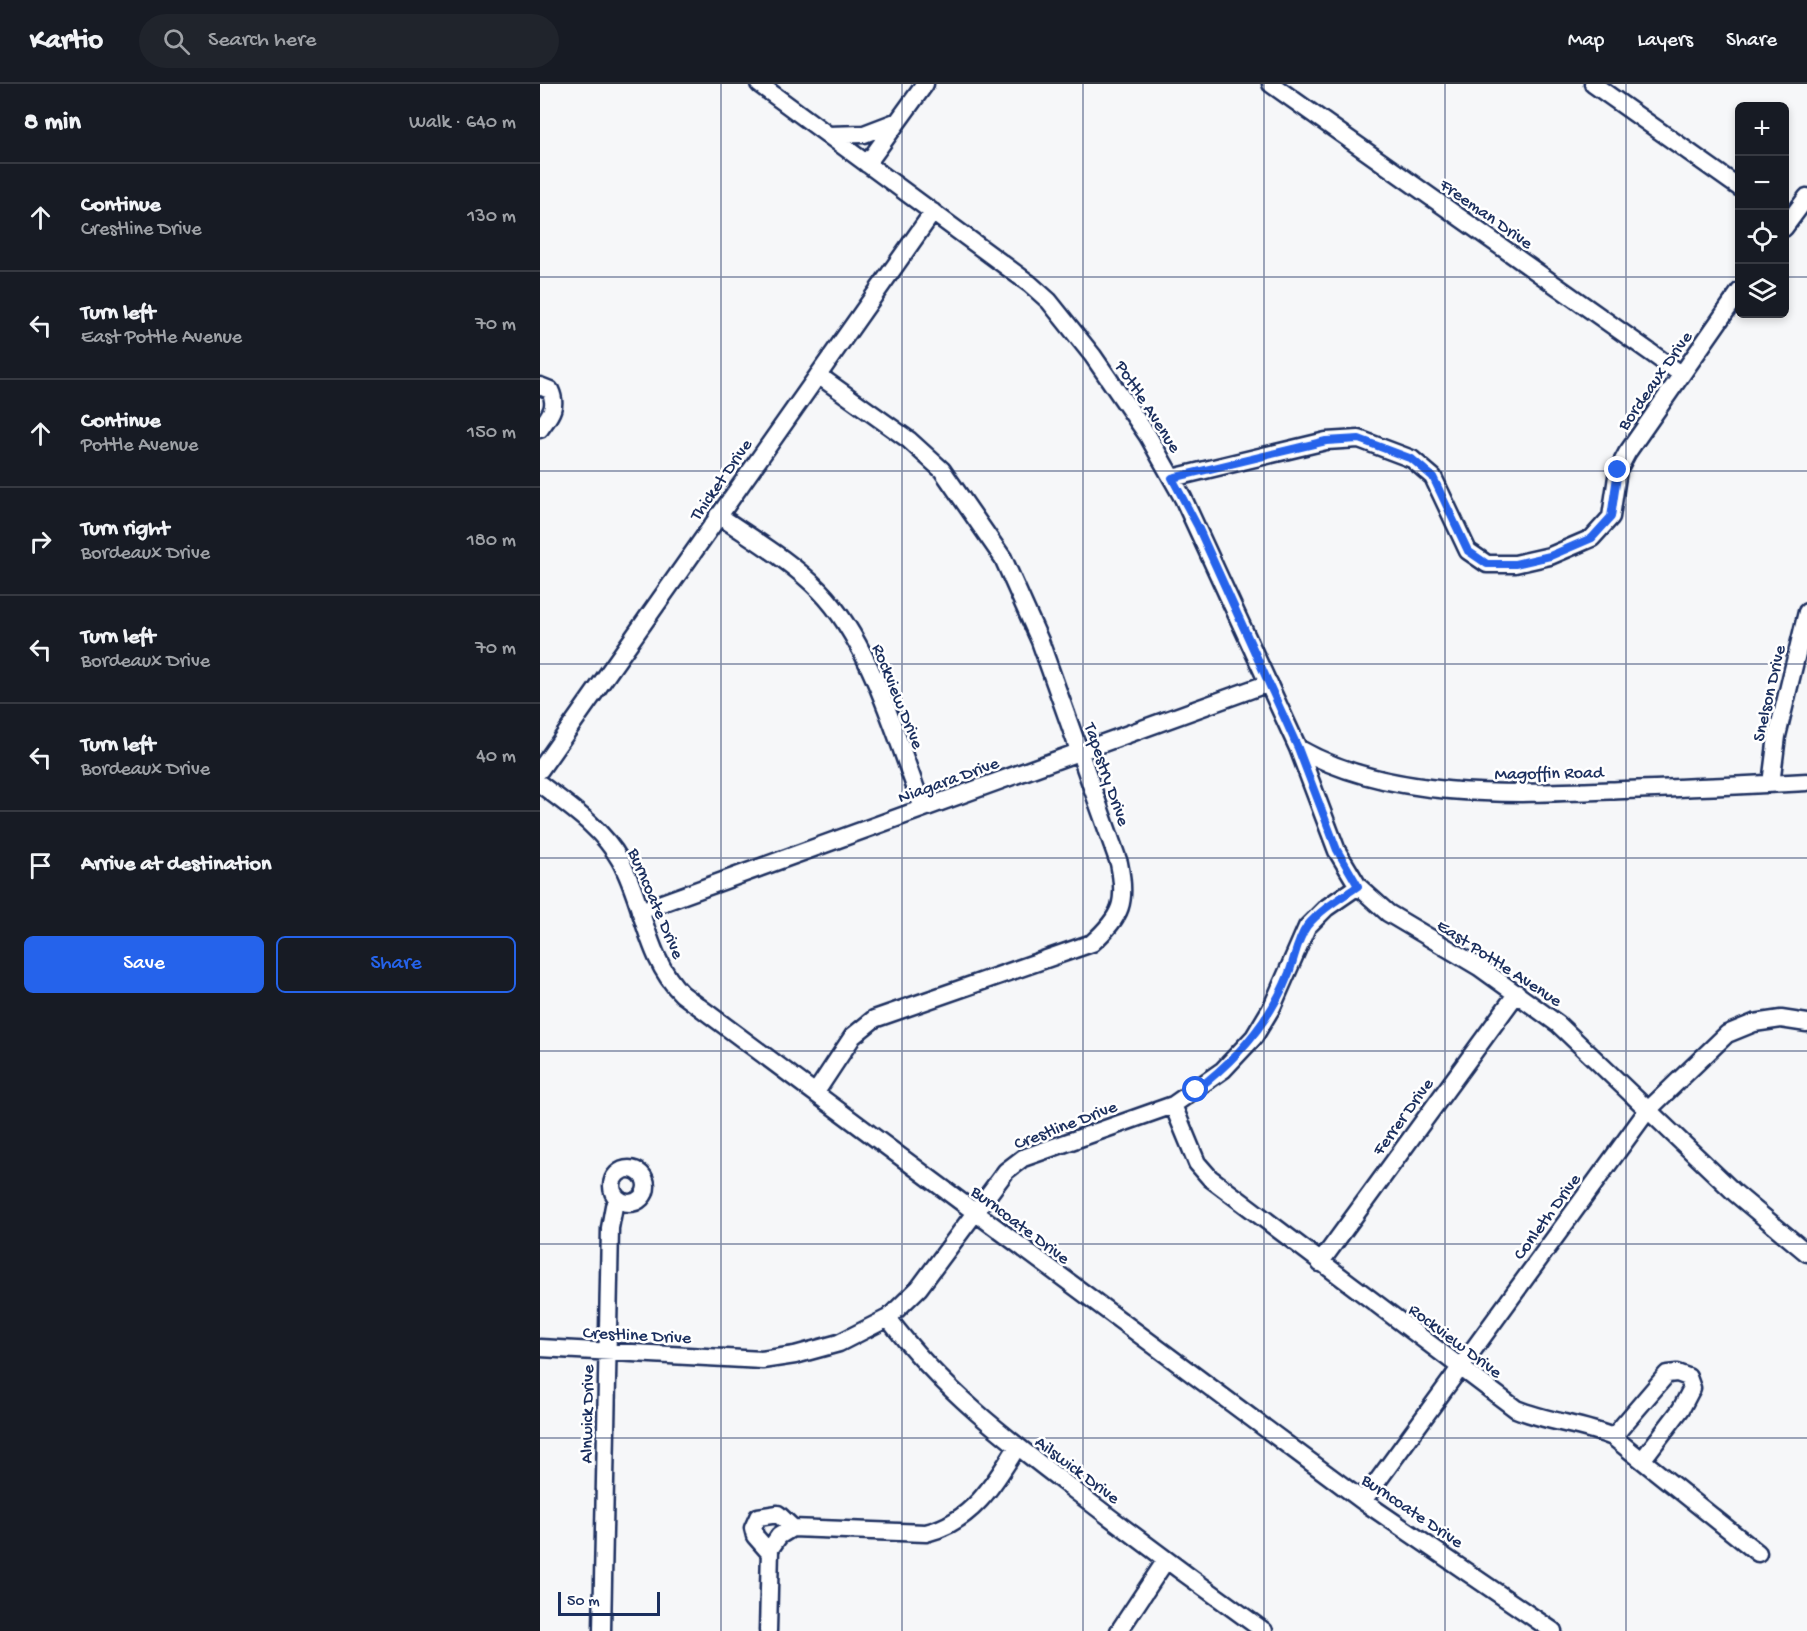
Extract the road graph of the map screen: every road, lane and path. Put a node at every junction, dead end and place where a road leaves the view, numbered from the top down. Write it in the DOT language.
graph roads {
  1 [pos="759,84"];
  2 [pos="925,84"];
  3 [pos="1271,84"];
  4 [pos="1593,84"];
  5 [pos="898,121"];
  6 [pos="828,135"];
  7 [pos="867,164"];
  8 [pos="1735,184"];
  9 [pos="1807,197"];
  10 [pos="933,212"];
  11 [pos="1789,219"];
  12 [pos="1735,298"];
  13 [pos="1681,374"];
  14 [pos="818,375"];
  15 [pos="545,388"];
  16 [pos="540,429"];
  17 [pos="1172,478"];
  18 [pos="718,515"];
  19 [pos="1807,612"];
  20 [pos="1269,683"];
  21 [pos="1298,748"];
  22 [pos="1080,752"];
  23 [pos="540,770"];
  24 [pos="1807,782"];
  25 [pos="540,784"];
  26 [pos="1771,784"];
  27 [pos="923,808"];
  28 [pos="1358,886"];
  29 [pos="640,911"];
  30 [pos="1517,993"];
  31 [pos="1807,1023"];
  32 [pos="816,1092"];
  33 [pos="1173,1105"];
  34 [pos="1647,1111"];
  35 [pos="619,1200"];
  36 [pos="974,1213"];
  37 [pos="1807,1253"];
  38 [pos="1320,1263"];
  39 [pos="888,1318"];
  40 [pos="540,1348"];
  41 [pos="607,1352"];
  42 [pos="1460,1368"];
  43 [pos="1613,1437"];
  44 [pos="1017,1447"];
  45 [pos="1643,1459"];
  46 [pos="1363,1501"];
  47 [pos="793,1528"];
  48 [pos="770,1552"];
  49 [pos="1758,1553"];
  50 [pos="1166,1560"];
  51 [pos="602,1631"];
  52 [pos="768,1631"];
  53 [pos="1119,1631"];
  54 [pos="1264,1631"];
  55 [pos="1553,1631"];
  1 -- 6 [label="street, Pottle Avenue"];
  2 -- 5 [label="street"];
  3 -- 13 [label="street, Freeman Drive"];
  4 -- 8 [label="street"];
  5 -- 6 [label="street"];
  5 -- 7 [label="street"];
  6 -- 7 [label="street, Pottle Avenue"];
  7 -- 10 [label="street, Pottle Avenue"];
  9 -- 11 [label="street"];
  10 -- 14 [label="street, Thicket Drive"];
  10 -- 17 [label="street, Pottle Avenue"];
  12 -- 13 [label="street, Bordeaux Drive"];
  13 -- 17 [label="street, Bordeaux Drive"];
  14 -- 18 [label="street, Thicket Drive"];
  14 -- 22 [label="street, Tapestry Drive"];
  15 -- 16 [label="street"];
  17 -- 20 [label="street, Pottle Avenue"];
  18 -- 23 [label="street, Thicket Drive"];
  18 -- 27 [label="street, Rockview Drive"];
  19 -- 26 [label="street, Snelson Drive"];
  20 -- 21 [label="street, Pottle Avenue"];
  20 -- 22 [label="street, Niagara Drive"];
  21 -- 26 [label="street, Magoffin Road"];
  21 -- 28 [label="street, East Pottle Avenue"];
  22 -- 27 [label="street, Niagara Drive"];
  22 -- 32 [label="street, Tapestry Drive"];
  24 -- 26 [label="street, Magoffin Road"];
  25 -- 29 [label="street, Burncoate Drive"];
  27 -- 29 [label="street, Niagara Drive"];
  28 -- 30 [label="street, East Pottle Avenue"];
  28 -- 33 [label="street, Crestline Drive"];
  29 -- 32 [label="street, Burncoate Drive"];
  30 -- 34 [label="street, East Pottle Avenue"];
  30 -- 38 [label="street, Ferrer Drive"];
  31 -- 34 [label="street, Conleth Drive"];
  32 -- 36 [label="street, Burncoate Drive"];
  33 -- 36 [label="street, Crestline Drive"];
  33 -- 38 [label="street, Rockview Drive"];
  34 -- 37 [label="street, East Pottle Avenue"];
  34 -- 42 [label="street, Conleth Drive"];
  35 -- 41 [label="street, Alnwick Drive"];
  36 -- 39 [label="street, Crestline Drive"];
  36 -- 46 [label="street, Burncoate Drive"];
  38 -- 42 [label="street, Rockview Drive"];
  39 -- 41 [label="street, Crestline Drive"];
  39 -- 44 [label="street, Ailswick Drive"];
  40 -- 41 [label="street, Crestline Drive"];
  41 -- 51 [label="street, Alnwick Drive"];
  42 -- 43 [label="street, Rockview Drive"];
  42 -- 46 [label="street, Conleth Drive"];
  43 -- 45 [label="street, Rockview Drive"];
  43 -- 45 [label="street"];
  44 -- 47 [label="street"];
  44 -- 50 [label="street, Ailswick Drive"];
  45 -- 49 [label="street, Rockview Drive"];
  46 -- 55 [label="street, Burncoate Drive"];
  47 -- 48 [label="street"];
  47 -- 48 [label="street"];
  48 -- 52 [label="street"];
  50 -- 53 [label="street"];
  50 -- 54 [label="street, Ailswick Drive"];
}
